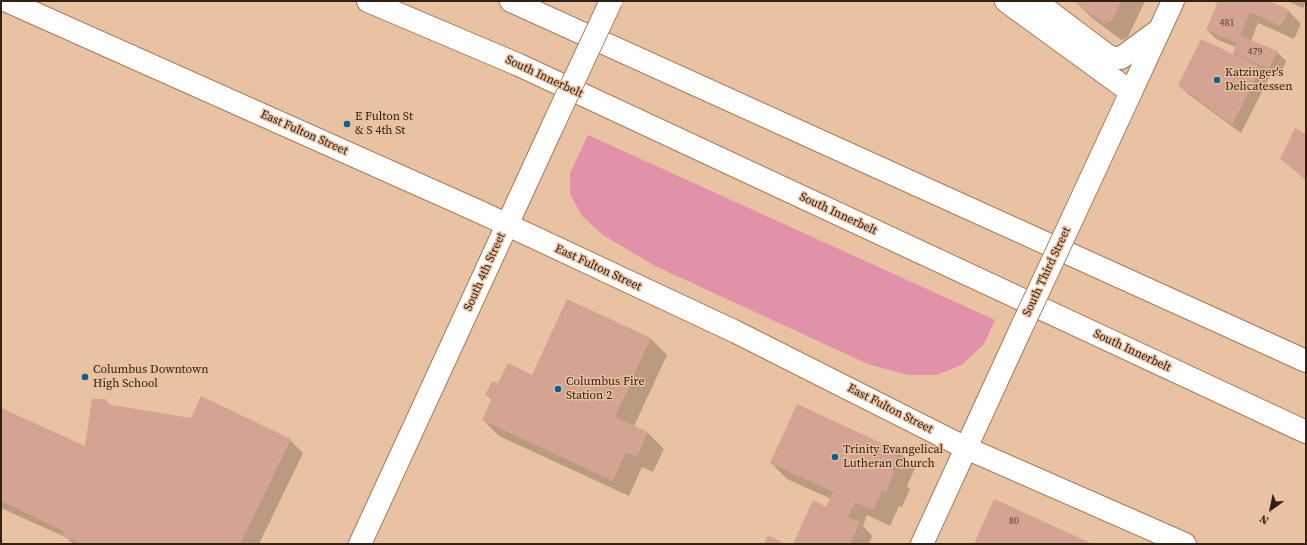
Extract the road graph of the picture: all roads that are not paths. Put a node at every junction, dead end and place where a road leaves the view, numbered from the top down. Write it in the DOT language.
graph roads {
  1 [pos="7,1"];
  2 [pos="368,1"];
  3 [pos="511,1"];
  4 [pos="611,1"];
  5 [pos="1006,1"];
  6 [pos="1035,1"];
  7 [pos="1173,1"];
  8 [pos="1159,30"];
  9 [pos="1131,92"];
  10 [pos="507,224"];
  11 [pos="1306,361"];
  12 [pos="1306,432"];
  13 [pos="966,448"];
  14 [pos="360,544"];
  15 [pos="922,544"];
  16 [pos="1185,544"];
  1 -- 10 [label="main road, East Fulton Street"];
  2 -- 12 [label="main road, South Innerbelt"];
  3 -- 11 [label="main road"];
  4 -- 10 [label="main road, South 4th Street, bridge"];
  5 -- 9 [label="main road"];
  6 -- 8 [label="main road"];
  7 -- 8 [label="main road, South Third Street"];
  8 -- 9 [label="main road, South Third Street"];
  9 -- 13 [label="main road, South Third Street, bridge"];
  10 -- 13 [label="main road, East Fulton Street"];
  10 -- 14 [label="main road, South 4th Street"];
  13 -- 15 [label="main road, South Third Street"];
  13 -- 16 [label="main road, East Fulton Street"];
}
